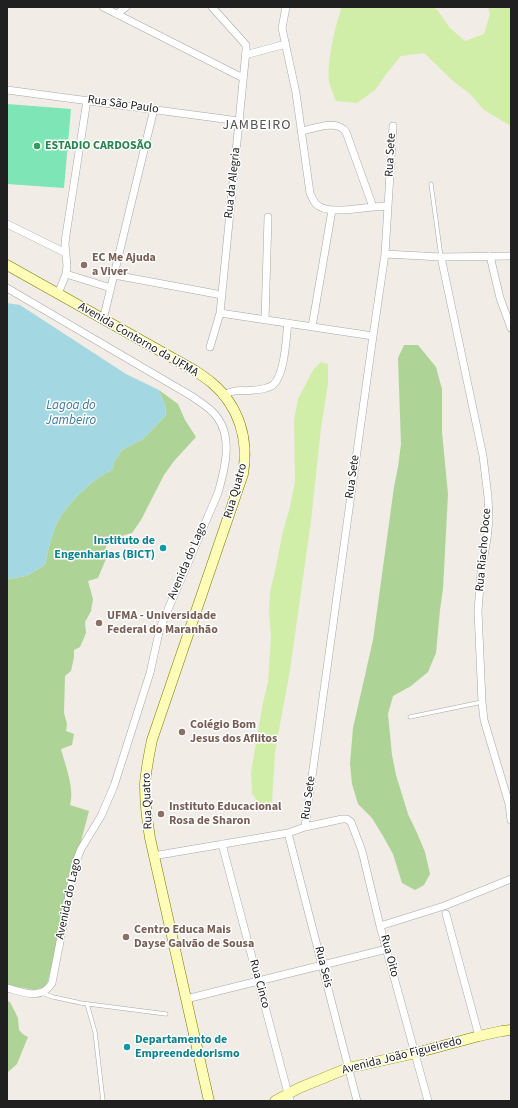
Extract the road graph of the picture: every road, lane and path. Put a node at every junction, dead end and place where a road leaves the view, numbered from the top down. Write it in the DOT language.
graph roads {
  1 [pos="103,7"];
  2 [pos="126,7"];
  3 [pos="212,7"];
  4 [pos="286,7"];
  5 [pos="117,14"];
  6 [pos="286,44"];
  7 [pos="246,55"];
  8 [pos="243,78"];
  9 [pos="7,90"];
  10 [pos="87,100"];
  11 [pos="154,109"];
  12 [pos="239,121"];
  13 [pos="393,126"];
  14 [pos="302,131"];
  15 [pos="431,184"];
  16 [pos="373,206"];
  17 [pos="388,206"];
  18 [pos="332,210"];
  19 [pos="268,217"];
  20 [pos="7,224"];
  21 [pos="66,253"];
  22 [pos="385,254"];
  23 [pos="490,256"];
  24 [pos="511,256"];
  25 [pos="440,257"];
  26 [pos="7,265"];
  27 [pos="66,274"];
  28 [pos="114,275"];
  29 [pos="7,288"];
  30 [pos="111,288"];
  31 [pos="58,294"];
  32 [pos="222,295"];
  33 [pos="220,313"];
  34 [pos="103,320"];
  35 [pos="265,320"];
  36 [pos="288,323"];
  37 [pos="312,327"];
  38 [pos="511,328"];
  39 [pos="373,336"];
  40 [pos="210,347"];
  41 [pos="224,395"];
  42 [pos="244,438"];
  43 [pos="482,702"];
  44 [pos="410,717"];
  45 [pos="511,820"];
  46 [pos="305,827"];
  47 [pos="288,833"];
  48 [pos="222,844"];
  49 [pos="154,856"];
  50 [pos="511,879"];
  51 [pos="446,914"];
  52 [pos="380,926"];
  53 [pos="387,950"];
  54 [pos="322,965"];
  55 [pos="258,981"];
  56 [pos="7,988"];
  57 [pos="42,993"];
  58 [pos="186,999"];
  59 [pos="87,1004"];
  60 [pos="166,1014"];
  61 [pos="511,1030"];
  62 [pos="479,1036"];
  63 [pos="416,1053"];
  64 [pos="348,1068"];
  65 [pos="289,1097"];
  66 [pos="104,1101"];
  67 [pos="209,1101"];
  68 [pos="275,1101"];
  69 [pos="357,1101"];
  70 [pos="428,1101"];
  1 -- 5 [label="street"];
  2 -- 5 [label="street"];
  3 -- 7 [label="street, Rua da Alegria"];
  4 -- 6 [label="street"];
  5 -- 8 [label="street"];
  6 -- 7 [label="street"];
  6 -- 14 [label="street"];
  7 -- 8 [label="street, Rua da Alegria"];
  8 -- 12 [label="street, Rua da Alegria"];
  9 -- 10 [label="street, Rua São Paulo"];
  10 -- 11 [label="street, Rua São Paulo"];
  10 -- 21 [label="street"];
  11 -- 12 [label="street, Rua São Paulo"];
  11 -- 28 [label="street"];
  12 -- 32 [label="street, Rua da Alegria"];
  13 -- 17 [label="street, Rua Sete"];
  14 -- 16 [label="street"];
  14 -- 18 [label="street"];
  15 -- 25 [label="lane"];
  16 -- 17 [label="street"];
  16 -- 18 [label="street"];
  17 -- 22 [label="street, Rua Sete"];
  18 -- 37 [label="street"];
  19 -- 35 [label="street"];
  20 -- 21 [label="street"];
  21 -- 27 [label="street"];
  22 -- 25 [label="street"];
  22 -- 39 [label="street, Rua Sete"];
  23 -- 24 [label="street"];
  23 -- 25 [label="street"];
  23 -- 38 [label="street"];
  25 -- 43 [label="street, Rua Riacho Doce"];
  26 -- 31 [label="main road, Avenida Contorno da UFMA"];
  27 -- 30 [label="street"];
  27 -- 31 [label="street"];
  28 -- 30 [label="street"];
  28 -- 32 [label="street"];
  29 -- 57 [label="street, Avenida do Lago"];
  30 -- 34 [label="street"];
  31 -- 34 [label="main road, Avenida Contorno da UFMA"];
  32 -- 33 [label="street, Rua da Alegria"];
  33 -- 35 [label="street"];
  33 -- 40 [label="street, Rua da Alegria"];
  34 -- 41 [label="main road, Avenida Contorno da UFMA"];
  35 -- 36 [label="street"];
  36 -- 37 [label="street"];
  36 -- 41 [label="street"];
  37 -- 39 [label="street"];
  39 -- 46 [label="street, Rua Sete"];
  41 -- 42 [label="main road, Avenida Contorno da UFMA"];
  42 -- 49 [label="main road, Rua Quatro"];
  43 -- 44 [label="lane"];
  43 -- 45 [label="street, Rua Riacho Doce"];
  46 -- 47 [label="street"];
  46 -- 52 [label="street, Rua Oito"];
  47 -- 48 [label="street"];
  47 -- 54 [label="street, Rua Seis"];
  48 -- 49 [label="street"];
  48 -- 55 [label="street, Rua Cinco"];
  49 -- 58 [label="main road, Rua Quatro"];
  50 -- 52 [label="street"];
  51 -- 62 [label="street"];
  52 -- 53 [label="street, Rua Oito"];
  53 -- 54 [label="street"];
  53 -- 63 [label="street, Rua Oito"];
  54 -- 55 [label="street"];
  54 -- 64 [label="street, Rua Seis"];
  55 -- 58 [label="street"];
  55 -- 65 [label="street, Rua Cinco"];
  56 -- 57 [label="street"];
  57 -- 59 [label="lane"];
  58 -- 67 [label="main road, Rua Quatro"];
  59 -- 60 [label="lane"];
  59 -- 66 [label="lane"];
  61 -- 62 [label="main road, Avenida João Figueiredo"];
  62 -- 63 [label="main road, Avenida João Figueiredo"];
  63 -- 64 [label="main road, Avenida João Figueiredo"];
  63 -- 70 [label="street, Rua Oito"];
  64 -- 65 [label="main road, Avenida João Figueiredo"];
  64 -- 69 [label="street, Rua Seis"];
  65 -- 68 [label="main road, Avenida João Figueiredo"];
}
